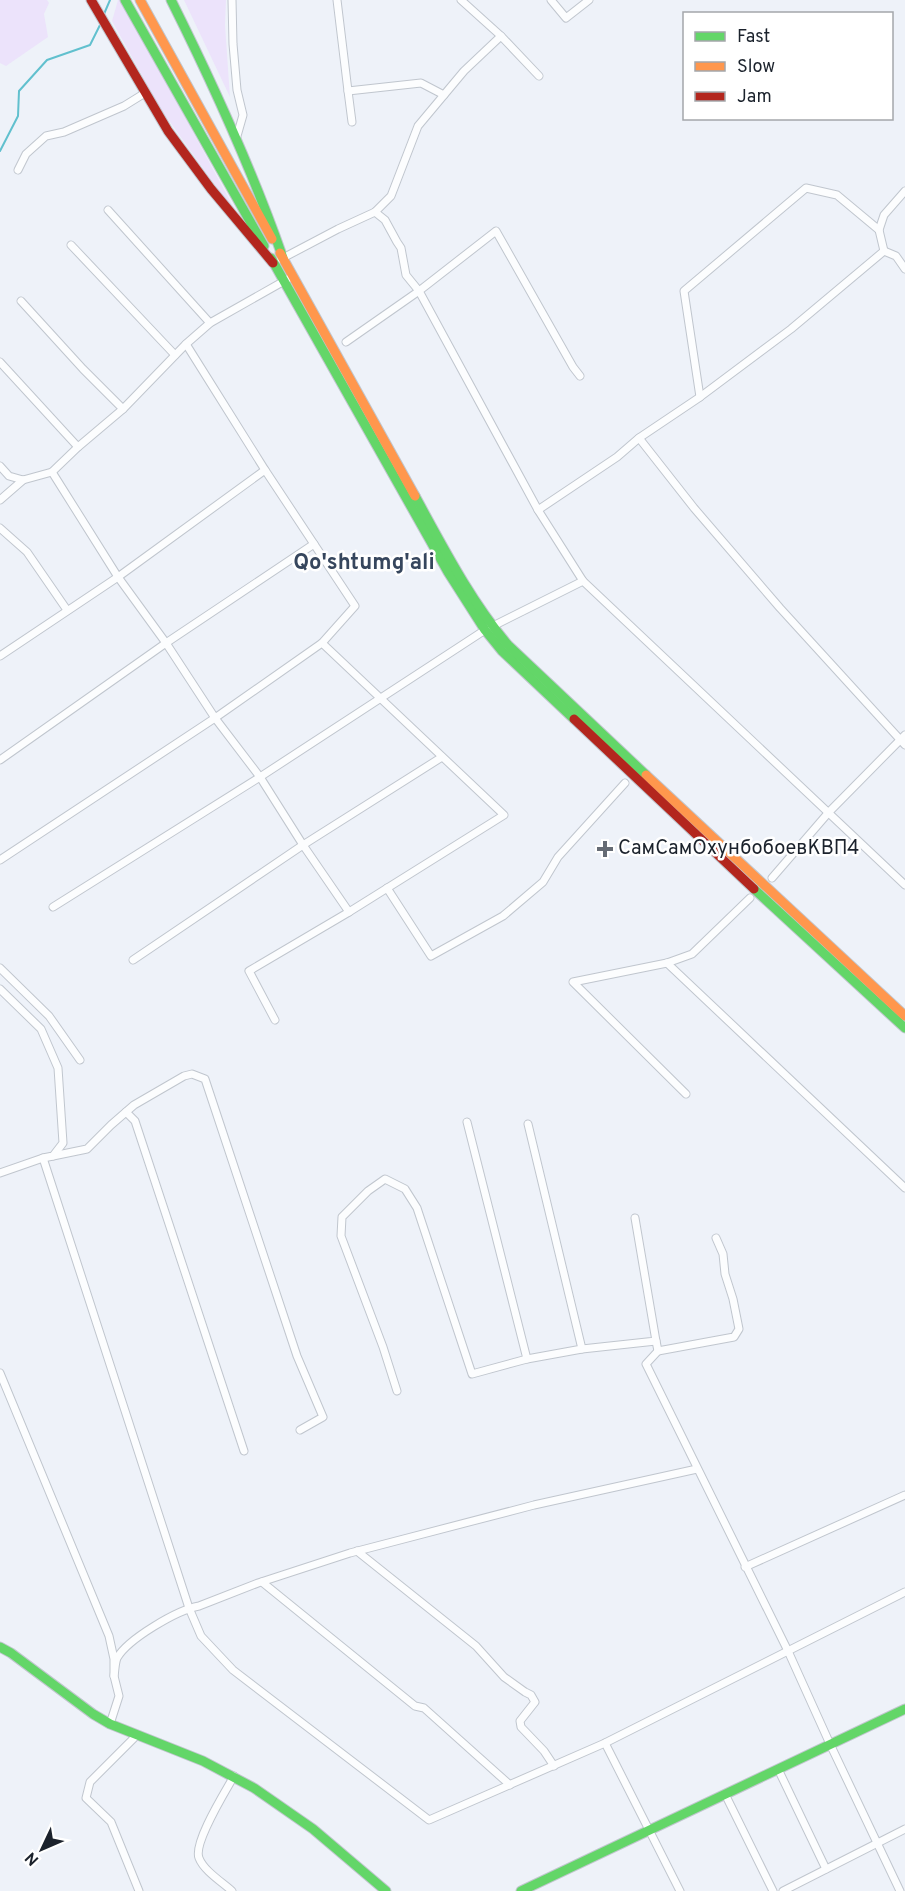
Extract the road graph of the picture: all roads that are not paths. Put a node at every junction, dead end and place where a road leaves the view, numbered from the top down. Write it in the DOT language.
graph roads {
  1 [pos="125,0"];
  2 [pos="140,0"];
  3 [pos="171,0"];
  4 [pos="232,0"];
  5 [pos="337,0"];
  6 [pos="461,0"];
  7 [pos="551,0"];
  8 [pos="589,0"];
  9 [pos="93,3"];
  10 [pos="501,36"];
  11 [pos="539,76"];
  12 [pos="348,91"];
  13 [pos="145,93"];
  14 [pos="444,95"];
  15 [pos="352,122"];
  16 [pos="236,139"];
  17 [pos="18,170"];
  18 [pos="905,191"];
  19 [pos="108,210"];
  20 [pos="375,212"];
  21 [pos="879,230"];
  22 [pos="71,245"];
  23 [pos="884,252"];
  24 [pos="283,258"];
  25 [pos="273,263"];
  26 [pos="905,269"];
  27 [pos="289,278"];
  28 [pos="419,291"];
  29 [pos="21,301"];
  30 [pos="210,323"];
  31 [pos="346,342"];
  32 [pos="186,344"];
  33 [pos="176,355"];
  34 [pos="0,362"];
  35 [pos="580,376"];
  36 [pos="700,397"];
  37 [pos="123,409"];
  38 [pos="639,438"];
  39 [pos="78,447"];
  40 [pos="0,466"];
  41 [pos="265,470"];
  42 [pos="52,472"];
  43 [pos="23,480"];
  44 [pos="0,500"];
  45 [pos="538,510"];
  46 [pos="0,528"];
  47 [pos="314,544"];
  48 [pos="118,577"];
  49 [pos="583,581"];
  50 [pos="67,610"];
  51 [pos="488,628"];
  52 [pos="166,643"];
  53 [pos="322,643"];
  54 [pos="1,652"];
  55 [pos="380,698"];
  56 [pos="215,718"];
  57 [pos="903,740"];
  58 [pos="442,757"];
  59 [pos="0,760"];
  60 [pos="260,777"];
  61 [pos="625,783"];
  62 [pos="829,812"];
  63 [pos="303,845"];
  64 [pos="0,860"];
  65 [pos="772,878"];
  66 [pos="905,885"];
  67 [pos="387,888"];
  68 [pos="750,898"];
  69 [pos="53,907"];
  70 [pos="349,912"];
  71 [pos="133,960"];
  72 [pos="667,963"];
  73 [pos="0,968"];
  74 [pos="0,989"];
  75 [pos="905,1016"];
  76 [pos="275,1020"];
  77 [pos="905,1029"];
  78 [pos="80,1060"];
  79 [pos="686,1094"];
  80 [pos="126,1112"];
  81 [pos="467,1122"];
  82 [pos="528,1124"];
  83 [pos="53,1156"];
  84 [pos="43,1158"];
  85 [pos="0,1173"];
  86 [pos="905,1188"];
  87 [pos="635,1218"];
  88 [pos="716,1238"];
  89 [pos="656,1341"];
  90 [pos="582,1349"];
  91 [pos="658,1351"];
  92 [pos="527,1359"];
  93 [pos="1,1376"];
  94 [pos="397,1392"];
  95 [pos="300,1430"];
  96 [pos="244,1451"];
  97 [pos="698,1468"];
  98 [pos="905,1495"];
  99 [pos="357,1551"];
  100 [pos="746,1567"];
  101 [pos="262,1582"];
  102 [pos="905,1592"];
  103 [pos="189,1608"];
  104 [pos="0,1647"];
  105 [pos="788,1651"];
  106 [pos="114,1676"];
  107 [pos="905,1708"];
  108 [pos="110,1724"];
  109 [pos="137,1735"];
  110 [pos="605,1743"];
  111 [pos="830,1744"];
  112 [pos="554,1766"];
  113 [pos="778,1769"];
  114 [pos="234,1776"];
  115 [pos="510,1785"];
  116 [pos="725,1794"];
  117 [pos="905,1829"];
  118 [pos="649,1830"];
  119 [pos="876,1843"];
  120 [pos="826,1869"];
  121 [pos="139,1891"];
  122 [pos="232,1891"];
  123 [pos="386,1891"];
  124 [pos="521,1891"];
  125 [pos="680,1891"];
  126 [pos="773,1891"];
  127 [pos="783,1891"];
  128 [pos="900,1891"];
  1 -- 25 [label="main road"];
  2 -- 24 [label="main road"];
  3 -- 16 [label="main road"];
  4 -- 16 [label="street"];
  5 -- 12 [label="street"];
  6 -- 10 [label="street"];
  7 -- 8 [label="street"];
  9 -- 13 [label="main road"];
  10 -- 11 [label="street"];
  10 -- 14 [label="street"];
  12 -- 14 [label="street"];
  12 -- 15 [label="street"];
  13 -- 17 [label="street"];
  13 -- 25 [label="main road"];
  14 -- 20 [label="street"];
  16 -- 24 [label="main road"];
  18 -- 21 [label="street"];
  19 -- 30 [label="street"];
  20 -- 24 [label="street"];
  20 -- 28 [label="street"];
  21 -- 23 [label="street"];
  21 -- 36 [label="street"];
  22 -- 33 [label="street"];
  23 -- 26 [label="street"];
  23 -- 36 [label="street"];
  24 -- 25 [label="street"];
  24 -- 27 [label="main road"];
  25 -- 27 [label="main road"];
  27 -- 30 [label="street"];
  27 -- 51 [label="main road"];
  28 -- 31 [label="street"];
  28 -- 35 [label="street"];
  28 -- 45 [label="street"];
  29 -- 37 [label="street"];
  30 -- 32 [label="street"];
  32 -- 33 [label="street"];
  32 -- 41 [label="street"];
  33 -- 37 [label="street"];
  34 -- 39 [label="street"];
  36 -- 38 [label="street"];
  37 -- 39 [label="street"];
  38 -- 45 [label="street"];
  38 -- 57 [label="street"];
  39 -- 42 [label="street"];
  40 -- 43 [label="street"];
  41 -- 47 [label="street"];
  41 -- 48 [label="street"];
  42 -- 43 [label="street"];
  42 -- 48 [label="street"];
  43 -- 44 [label="street"];
  45 -- 49 [label="street"];
  46 -- 50 [label="street"];
  47 -- 52 [label="street"];
  47 -- 53 [label="street"];
  48 -- 50 [label="street"];
  48 -- 52 [label="street"];
  49 -- 51 [label="street"];
  49 -- 62 [label="street"];
  50 -- 54 [label="street"];
  51 -- 55 [label="street"];
  51 -- 75 [label="main road"];
  51 -- 77 [label="main road"];
  52 -- 56 [label="street"];
  52 -- 59 [label="street"];
  53 -- 55 [label="street"];
  53 -- 56 [label="street"];
  55 -- 58 [label="street"];
  55 -- 60 [label="street"];
  56 -- 60 [label="street"];
  56 -- 64 [label="street"];
  57 -- 62 [label="street"];
  58 -- 63 [label="street"];
  58 -- 67 [label="street"];
  60 -- 63 [label="street"];
  60 -- 69 [label="street"];
  61 -- 67 [label="street"];
  62 -- 65 [label="street"];
  62 -- 66 [label="street"];
  63 -- 70 [label="street"];
  63 -- 71 [label="street"];
  67 -- 70 [label="street"];
  68 -- 72 [label="street"];
  70 -- 76 [label="street"];
  72 -- 79 [label="street"];
  72 -- 86 [label="street"];
  73 -- 78 [label="street"];
  74 -- 83 [label="street"];
  80 -- 83 [label="street"];
  80 -- 95 [label="street"];
  80 -- 96 [label="street"];
  81 -- 92 [label="street"];
  82 -- 90 [label="street"];
  83 -- 84 [label="street"];
  84 -- 85 [label="street"];
  84 -- 103 [label="street"];
  87 -- 89 [label="street"];
  88 -- 91 [label="street"];
  89 -- 90 [label="street"];
  89 -- 91 [label="street"];
  90 -- 92 [label="street"];
  91 -- 97 [label="street"];
  92 -- 94 [label="street"];
  93 -- 106 [label="street"];
  97 -- 99 [label="street"];
  97 -- 100 [label="street"];
  98 -- 100 [label="street"];
  99 -- 101 [label="street"];
  99 -- 112 [label="street"];
  100 -- 105 [label="street"];
  101 -- 103 [label="street"];
  101 -- 115 [label="street"];
  102 -- 105 [label="street"];
  103 -- 106 [label="street"];
  103 -- 115 [label="street"];
  104 -- 108 [label="main road"];
  105 -- 110 [label="street"];
  105 -- 111 [label="street"];
  106 -- 108 [label="street"];
  107 -- 111 [label="main road"];
  108 -- 109 [label="main road"];
  109 -- 114 [label="main road"];
  109 -- 121 [label="street"];
  110 -- 112 [label="street"];
  110 -- 118 [label="street"];
  111 -- 113 [label="main road"];
  111 -- 119 [label="street"];
  112 -- 115 [label="street"];
  113 -- 116 [label="main road"];
  113 -- 120 [label="street"];
  114 -- 122 [label="street"];
  114 -- 123 [label="main road"];
  116 -- 118 [label="main road"];
  116 -- 126 [label="street"];
  117 -- 119 [label="street"];
  118 -- 124 [label="main road"];
  118 -- 125 [label="street"];
  119 -- 120 [label="street"];
  119 -- 128 [label="street"];
  120 -- 127 [label="street"];
}
